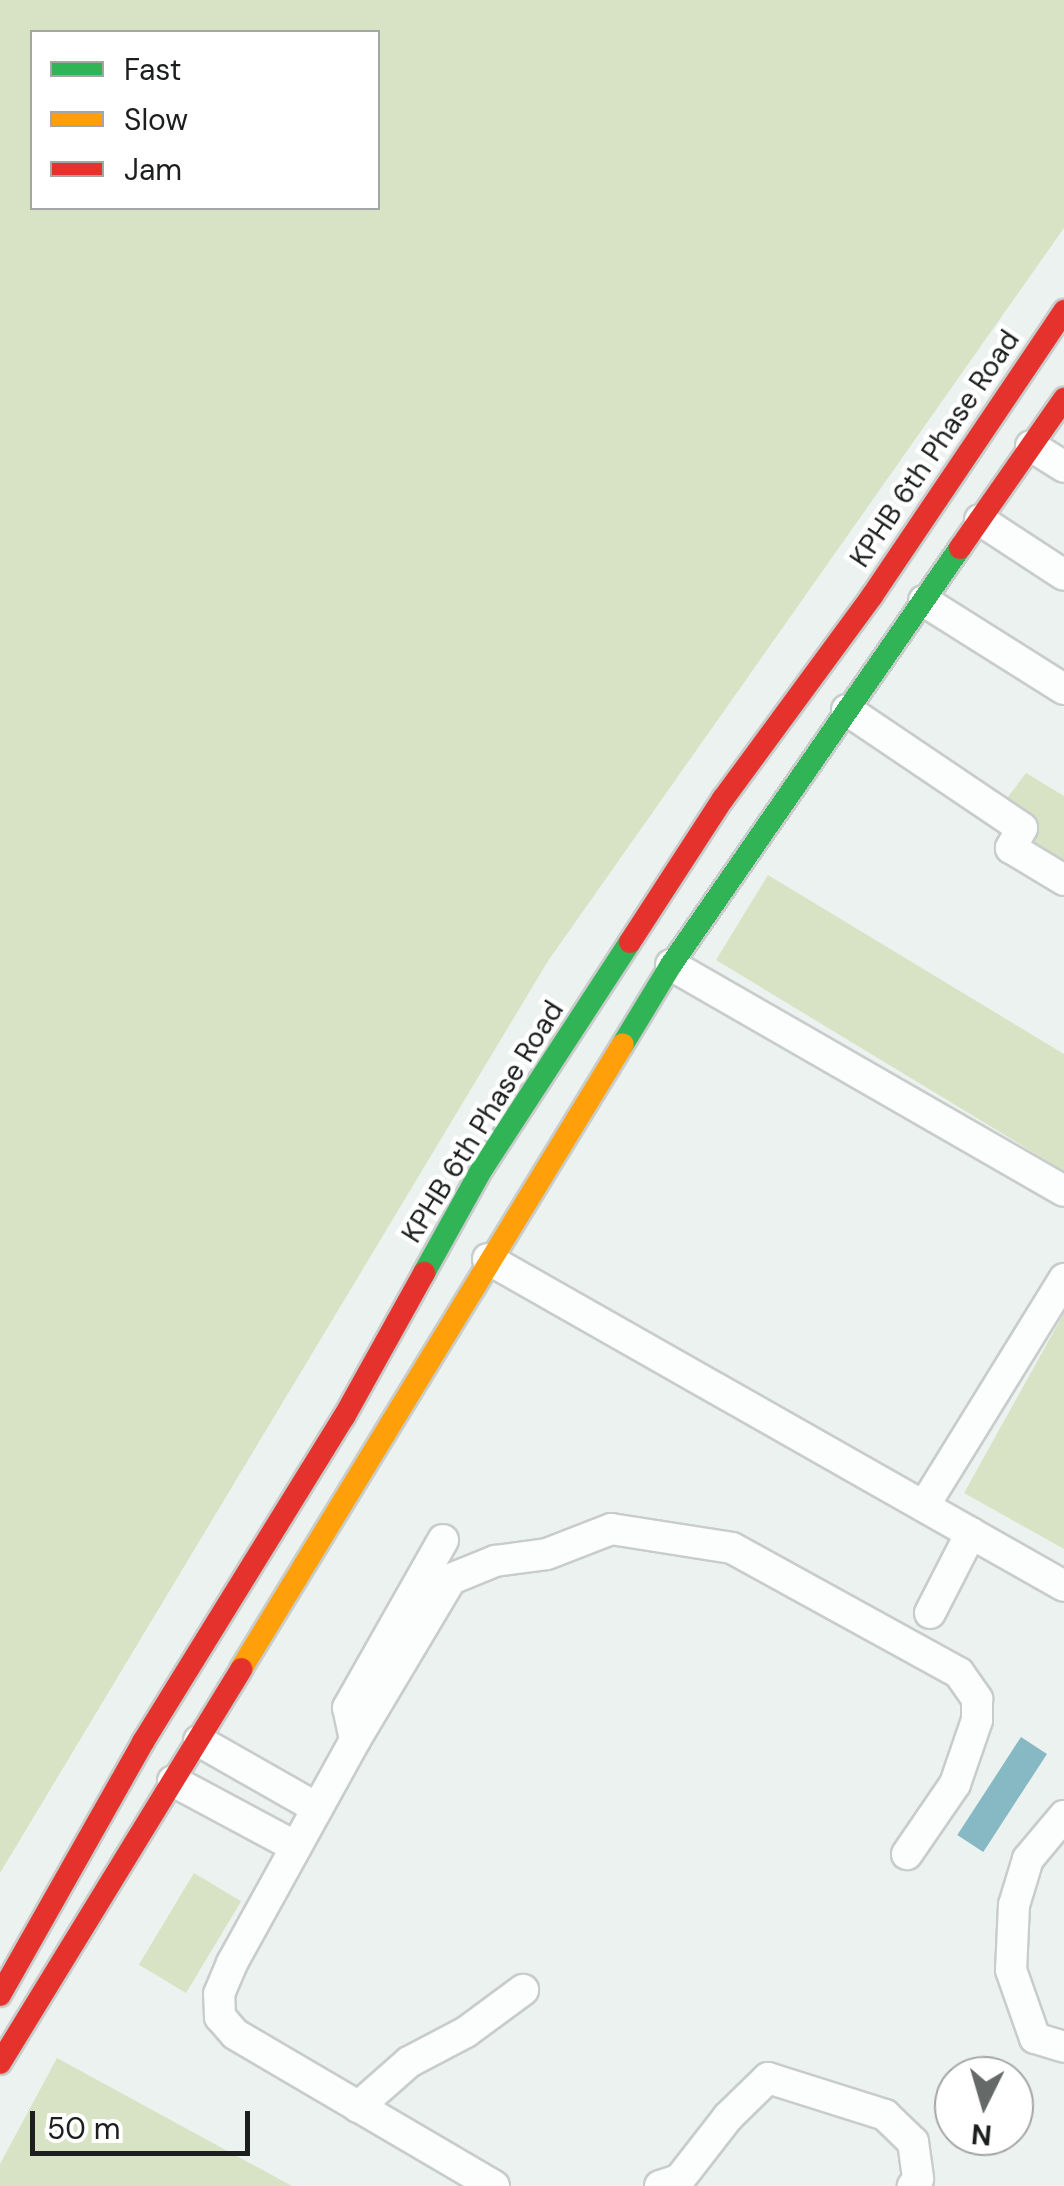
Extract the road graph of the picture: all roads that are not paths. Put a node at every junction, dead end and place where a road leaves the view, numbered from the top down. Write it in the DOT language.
graph roads {
  1 [pos="1064,311"];
  2 [pos="1064,399"];
  3 [pos="1031,446"];
  4 [pos="1064,467"];
  5 [pos="980,520"];
  6 [pos="1064,576"];
  7 [pos="924,601"];
  8 [pos="1064,689"];
  9 [pos="847,710"];
  10 [pos="1064,880"];
  11 [pos="671,964"];
  12 [pos="1064,1192"];
  13 [pos="488,1259"];
  14 [pos="1064,1279"];
  15 [pos="924,1506"];
  16 [pos="971,1532"];
  17 [pos="443,1540"];
  18 [pos="1064,1586"];
  19 [pos="930,1612"];
  20 [pos="355,1740"];
  21 [pos="199,1741"];
  22 [pos="173,1781"];
  23 [pos="317,1808"];
  24 [pos="1064,1816"];
  25 [pos="289,1843"];
  26 [pos="906,1854"];
  27 [pos="523,1990"];
  28 [pos="0,1995"];
  29 [pos="28,2014"];
  30 [pos="1064,2047"];
  31 [pos="0,2063"];
  32 [pos="358,2107"];
  33 [pos="494,2186"];
  34 [pos="660,2186"];
  35 [pos="913,2186"];
  1 -- 28 [label="street, KPHB 6th Phase Road"];
  2 -- 3 [label="street"];
  3 -- 4 [label="street"];
  3 -- 5 [label="street"];
  5 -- 6 [label="street"];
  5 -- 7 [label="street"];
  7 -- 8 [label="street"];
  7 -- 9 [label="street"];
  9 -- 10 [label="street"];
  9 -- 11 [label="street"];
  11 -- 12 [label="street"];
  11 -- 13 [label="street"];
  13 -- 15 [label="street"];
  13 -- 21 [label="street"];
  14 -- 15 [label="street"];
  15 -- 16 [label="street"];
  16 -- 18 [label="street"];
  16 -- 19 [label="street"];
  17 -- 20 [label="street"];
  20 -- 23 [label="street"];
  20 -- 26 [label="street"];
  21 -- 22 [label="street"];
  21 -- 23 [label="street"];
  22 -- 25 [label="street"];
  22 -- 29 [label="street"];
  23 -- 25 [label="street"];
  24 -- 30 [label="street"];
  25 -- 32 [label="street"];
  27 -- 32 [label="street"];
  28 -- 29 [label="street"];
  29 -- 31 [label="street"];
  32 -- 33 [label="street"];
  34 -- 35 [label="street"];
}
